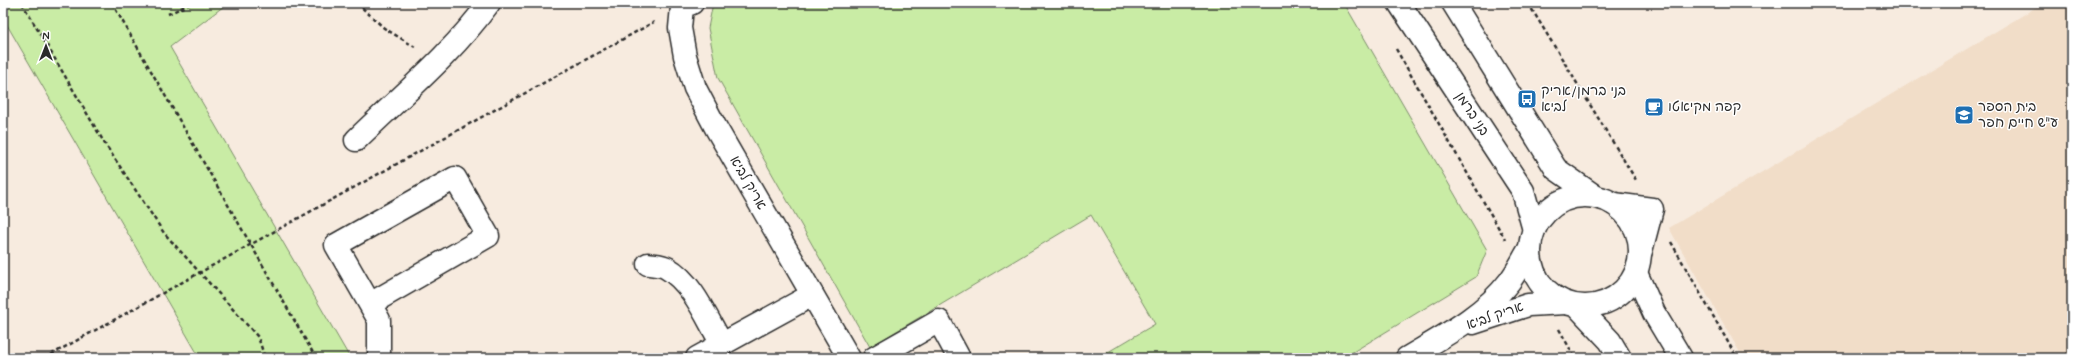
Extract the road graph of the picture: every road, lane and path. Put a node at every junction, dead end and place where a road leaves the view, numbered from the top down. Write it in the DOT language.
graph roads {
  1 [pos="22,3"];
  2 [pos="112,3"];
  3 [pos="192,3"];
  4 [pos="357,3"];
  5 [pos="489,3"];
  6 [pos="1370,3"];
  7 [pos="1400,3"];
  8 [pos="1453,3"];
  9 [pos="1528,3"];
  10 [pos="681,4"];
  11 [pos="1373,10"];
  12 [pos="168,14"];
  13 [pos="1393,44"];
  14 [pos="438,61"];
  15 [pos="356,140"];
  16 [pos="1605,200"];
  17 [pos="1652,209"];
  18 [pos="250,245"];
  19 [pos="1528,247"];
  20 [pos="1638,263"];
  21 [pos="648,264"];
  22 [pos="200,273"];
  23 [pos="812,295"];
  24 [pos="370,304"];
  25 [pos="1544,304"];
  26 [pos="1572,305"];
  27 [pos="1448,333"];
  28 [pos="722,344"];
  29 [pos="45,358"];
  30 [pos="265,358"];
  31 [pos="316,358"];
  32 [pos="379,358"];
  33 [pos="697,358"];
  34 [pos="849,358"];
  35 [pos="874,358"];
  36 [pos="958,358"];
  37 [pos="1407,358"];
  38 [pos="1575,358"];
  39 [pos="1620,358"];
  40 [pos="1681,358"];
  41 [pos="1737,358"];
  1 -- 22 [label="path"];
  2 -- 18 [label="path"];
  3 -- 12 [label="path"];
  4 -- 14 [label="path"];
  5 -- 14 [label="street"];
  6 -- 11 [label="path"];
  7 -- 19 [label="street, בני ברמן"];
  8 -- 16 [label="street"];
  9 -- 17 [label="path"];
  10 -- 18 [label="path"];
  10 -- 23 [label="street, אריק לביא"];
  13 -- 19 [label="path"];
  14 -- 15 [label="street"];
  16 -- 17 [label="street"];
  16 -- 19 [label="street"];
  16 -- 20 [label="street"];
  17 -- 20 [label="street"];
  17 -- 41 [label="path"];
  18 -- 22 [label="path"];
  18 -- 31 [label="path"];
  19 -- 26 [label="street"];
  19 -- 27 [label="street, אריק לביא"];
  20 -- 26 [label="street"];
  20 -- 40 [label="street"];
  21 -- 28 [label="street"];
  22 -- 29 [label="path"];
  22 -- 30 [label="path"];
  23 -- 28 [label="street"];
  23 -- 34 [label="street, אריק לביא"];
  24 -- 24 [label="street"];
  24 -- 32 [label="street"];
  25 -- 26 [label="street, אריק לביא"];
  25 -- 27 [label="street, אריק לביא"];
  25 -- 38 [label="path"];
  26 -- 39 [label="street"];
  27 -- 37 [label="street, אריק לביא"];
  28 -- 33 [label="street"];
  35 -- 36 [label="street"];
}
